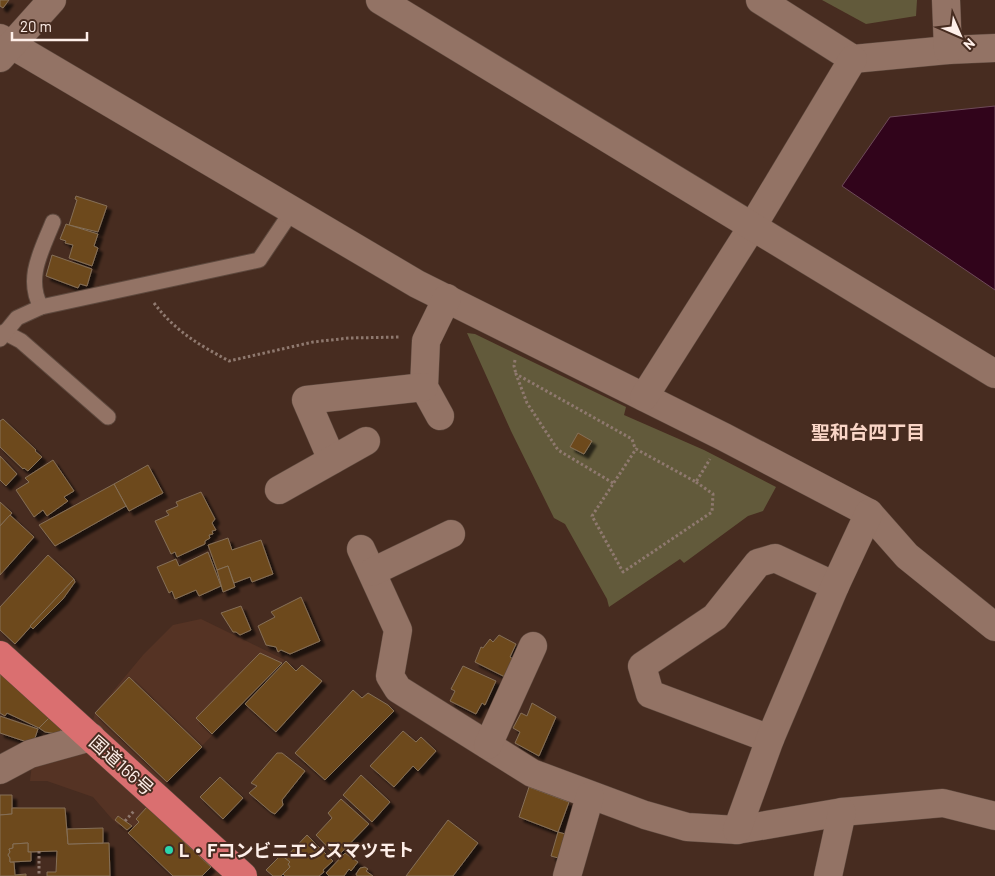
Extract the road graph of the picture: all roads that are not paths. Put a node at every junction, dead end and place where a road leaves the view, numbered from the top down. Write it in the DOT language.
graph roads {
  1 [pos="52,0"];
  2 [pos="380,0"];
  3 [pos="760,0"];
  4 [pos="946,0"];
  5 [pos="4,47"];
  6 [pos="995,48"];
  7 [pos="948,50"];
  8 [pos="853,58"];
  9 [pos="292,211"];
  10 [pos="53,222"];
  11 [pos="752,227"];
  12 [pos="447,298"];
  13 [pos="41,307"];
  14 [pos="2,336"];
  15 [pos="995,374"];
  16 [pos="424,387"];
  17 [pos="644,397"];
  18 [pos="440,416"];
  19 [pos="108,417"];
  20 [pos="366,441"];
  21 [pos="332,460"];
  22 [pos="279,490"];
  23 [pos="869,514"];
  24 [pos="451,534"];
  25 [pos="835,586"];
  26 [pos="995,627"];
  27 [pos="533,646"];
  28 [pos="0,655"];
  29 [pos="91,737"];
  30 [pos="770,739"];
  31 [pos="488,745"];
  32 [pos="0,770"];
  33 [pos="590,796"];
  34 [pos="842,812"];
  35 [pos="995,816"];
  36 [pos="737,830"];
  37 [pos="243,876"];
  38 [pos="567,876"];
  39 [pos="828,876"];
  1 -- 5 [label="street"];
  2 -- 11 [label="street"];
  3 -- 8 [label="street"];
  4 -- 7 [label="street"];
  5 -- 9 [label="street"];
  6 -- 7 [label="street"];
  7 -- 8 [label="street"];
  8 -- 11 [label="street"];
  9 -- 12 [label="street"];
  9 -- 13 [label="lane"];
  10 -- 13 [label="lane"];
  11 -- 15 [label="street"];
  11 -- 17 [label="street"];
  12 -- 16 [label="street"];
  12 -- 17 [label="street"];
  13 -- 14 [label="lane"];
  14 -- 19 [label="lane"];
  16 -- 18 [label="street"];
  16 -- 21 [label="street"];
  17 -- 23 [label="street"];
  20 -- 21 [label="street"];
  21 -- 22 [label="street"];
  23 -- 25 [label="street"];
  23 -- 26 [label="street"];
  24 -- 31 [label="street"];
  25 -- 30 [label="street"];
  25 -- 30 [label="street"];
  27 -- 31 [label="street"];
  28 -- 29 [label="highway, 国道166号"];
  29 -- 32 [label="street"];
  29 -- 37 [label="highway, 国道166号"];
  30 -- 36 [label="street"];
  31 -- 33 [label="street"];
  33 -- 36 [label="street"];
  33 -- 38 [label="street"];
  34 -- 35 [label="street"];
  34 -- 36 [label="street"];
  34 -- 39 [label="street"];
}
